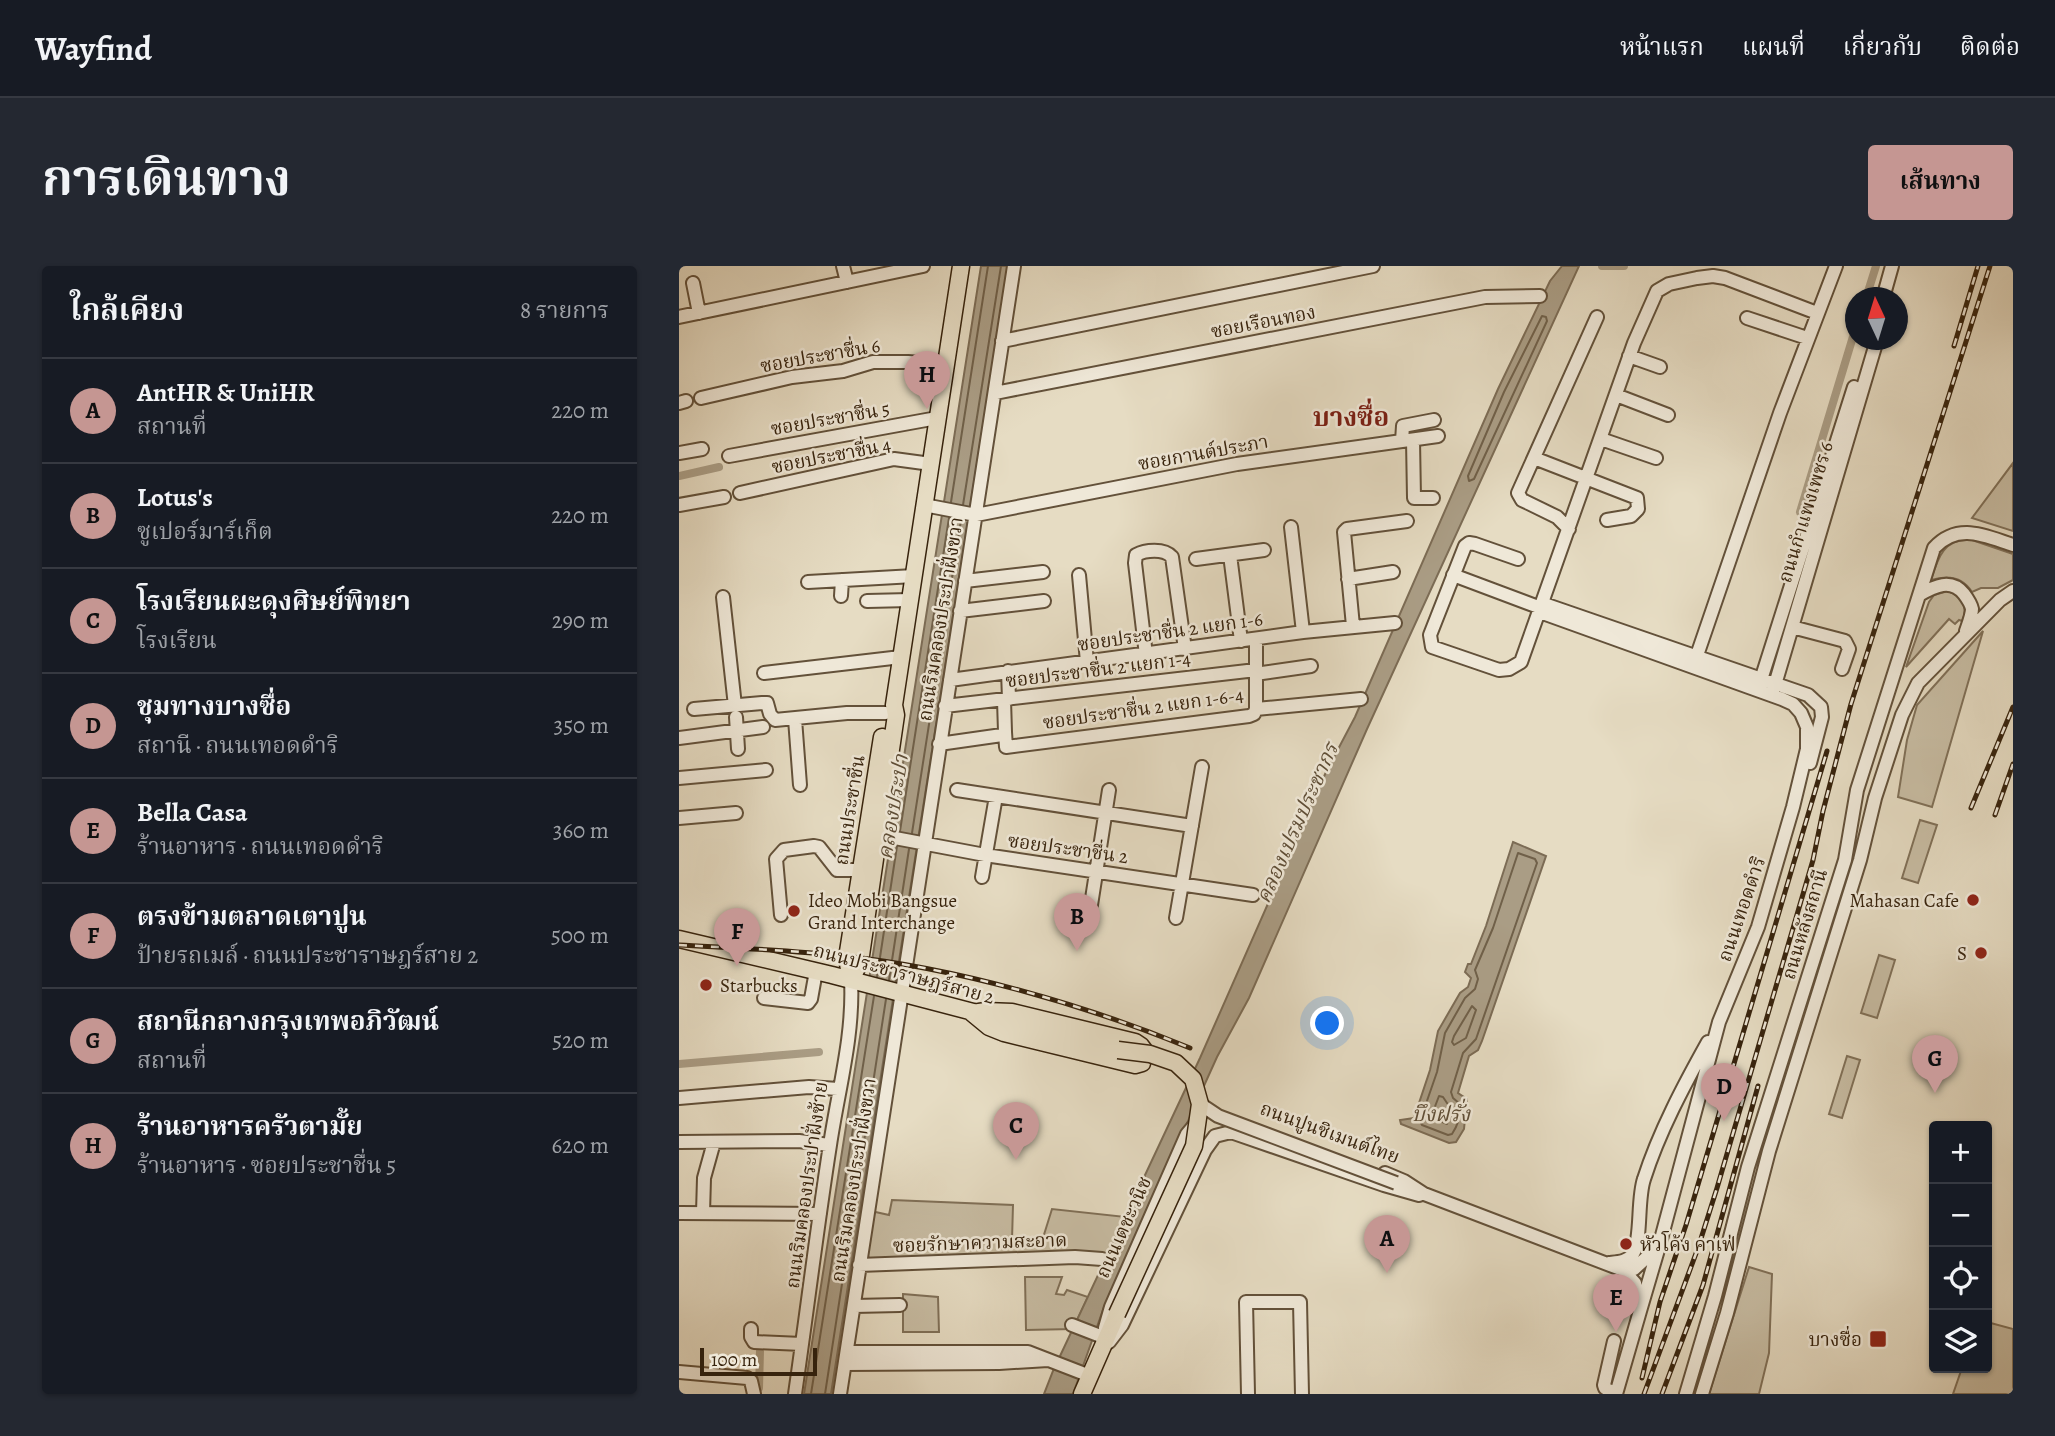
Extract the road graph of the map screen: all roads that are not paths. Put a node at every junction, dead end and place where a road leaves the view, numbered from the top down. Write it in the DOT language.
graph roads {
  1 [pos="843,266"];
  2 [pos="923,266"];
  3 [pos="961,266"];
  4 [pos="1014,266"];
  5 [pos="1373,266"];
  6 [pos="1836,266"];
  7 [pos="1892,266"];
  8 [pos="1900,266"];
  9 [pos="883,270"];
  10 [pos="846,282"];
  11 [pos="693,283"];
  12 [pos="1886,287"];
  13 [pos="1893,287"];
  14 [pos="1540,296"];
  15 [pos="699,313"];
  16 [pos="1817,313"];
  17 [pos="679,317"];
  18 [pos="1597,317"];
  19 [pos="1747,318"];
  20 [pos="1807,338"];
  21 [pos="1002,341"];
  22 [pos="1866,350"];
  23 [pos="1874,350"];
  24 [pos="1629,356"];
  25 [pos="946,365"];
  26 [pos="1660,367"];
  27 [pos="995,393"];
  28 [pos="1616,396"];
  29 [pos="701,398"];
  30 [pos="1668,415"];
  31 [pos="937,418"];
  32 [pos="1434,420"];
  33 [pos="1438,436"];
  34 [pos="1601,439"];
  35 [pos="1407,440"];
  36 [pos="702,449"];
  37 [pos="679,453"];
  38 [pos="729,456"];
  39 [pos="1534,458"];
  40 [pos="1656,458"];
  41 [pos="930,464"];
  42 [pos="1586,479"];
  43 [pos="740,493"];
  44 [pos="724,497"];
  45 [pos="1433,498"];
  46 [pos="679,505"];
  47 [pos="925,505"];
  48 [pos="973,514"];
  49 [pos="1607,520"];
  50 [pos="1407,522"];
  51 [pos="1291,527"];
  52 [pos="1569,529"];
  53 [pos="2013,545"];
  54 [pos="1264,550"];
  55 [pos="1230,555"];
  56 [pos="1196,559"];
  57 [pos="1518,559"];
  58 [pos="1042,572"];
  59 [pos="1393,572"];
  60 [pos="1079,575"];
  61 [pos="1453,575"];
  62 [pos="913,576"];
  63 [pos="1349,579"];
  64 [pos="842,580"];
  65 [pos="965,581"];
  66 [pos="808,582"];
  67 [pos="2013,591"];
  68 [pos="1919,595"];
  69 [pos="841,596"];
  70 [pos="723,597"];
  71 [pos="910,600"];
  72 [pos="867,601"];
  73 [pos="1044,601"];
  74 [pos="1541,608"];
  75 [pos="960,611"];
  76 [pos="1395,623"];
  77 [pos="1353,626"];
  78 [pos="1792,627"];
  79 [pos="1303,632"];
  80 [pos="1966,634"];
  81 [pos="1256,639"];
  82 [pos="1241,641"];
  83 [pos="1185,649"];
  84 [pos="1146,655"];
  85 [pos="901,657"];
  86 [pos="1087,662"];
  87 [pos="1694,662"];
  88 [pos="1311,666"];
  89 [pos="1842,669"];
  90 [pos="1007,671"];
  91 [pos="1256,672"];
  92 [pos="764,673"];
  93 [pos="950,680"];
  94 [pos="1776,682"];
  95 [pos="1760,685"];
  96 [pos="1771,695"];
  97 [pos="1007,699"];
  98 [pos="1361,699"];
  99 [pos="946,706"];
  100 [pos="694,709"];
  101 [pos="890,709"];
  102 [pos="1256,709"];
  103 [pos="736,718"];
  104 [pos="795,719"];
  105 [pos="763,727"];
  106 [pos="1005,732"];
  107 [pos="679,738"];
  108 [pos="940,744"];
  109 [pos="738,749"];
  110 [pos="1202,767"];
  111 [pos="766,770"];
  112 [pos="679,778"];
  113 [pos="800,785"];
  114 [pos="957,790"];
  115 [pos="1109,790"];
  116 [pos="996,796"];
  117 [pos="1793,807"];
  118 [pos="1106,812"];
  119 [pos="736,813"];
  120 [pos="679,818"];
  121 [pos="1192,826"];
  122 [pos="883,836"];
  123 [pos="923,843"];
  124 [pos="985,855"];
  125 [pos="862,870"];
  126 [pos="1096,872"];
  127 [pos="982,877"];
  128 [pos="1182,884"];
  129 [pos="1252,895"];
  130 [pos="1091,905"];
  131 [pos="781,915"];
  132 [pos="1176,918"];
  133 [pos="679,939"];
  134 [pos="816,971"];
  135 [pos="858,982"];
  136 [pos="899,992"];
  137 [pos="764,998"];
  138 [pos="972,1013"];
  139 [pos="1719,1022"];
  140 [pos="838,1089"];
  141 [pos="679,1098"];
  142 [pos="1205,1110"];
  143 [pos="1669,1120"];
  144 [pos="1246,1121"];
  145 [pos="1690,1125"];
  146 [pos="1219,1135"];
  147 [pos="1240,1136"];
  148 [pos="679,1142"];
  149 [pos="713,1142"];
  150 [pos="829,1145"];
  151 [pos="1427,1196"];
  152 [pos="679,1213"];
  153 [pos="703,1213"];
  154 [pos="820,1214"];
  155 [pos="1661,1243"];
  156 [pos="1102,1259"];
  157 [pos="1605,1263"];
  158 [pos="859,1265"];
  159 [pos="1623,1270"];
  160 [pos="900,1305"];
  161 [pos="853,1306"];
  162 [pos="1640,1311"];
  163 [pos="1072,1325"];
  164 [pos="751,1329"];
  165 [pos="1099,1336"];
  166 [pos="1614,1340"];
  167 [pos="803,1344"];
  168 [pos="1098,1357"];
  169 [pos="846,1358"];
  170 [pos="679,1372"];
  171 [pos="1087,1375"];
  172 [pos="754,1394"];
  173 [pos="795,1394"];
  174 [pos="840,1394"];
  175 [pos="1082,1394"];
  176 [pos="1248,1394"];
  177 [pos="1302,1394"];
  178 [pos="1615,1394"];
  179 [pos="1686,1394"];
  180 [pos="1702,1394"];
  1 -- 10 [label="street"];
  2 -- 9 [label="street"];
  3 -- 25 [label="main road, ถนนประชาชื่น"];
  4 -- 21 [label="street, ถนนริมคลองประปาฝั่งขวา"];
  5 -- 21 [label="street"];
  6 -- 16 [label="street"];
  7 -- 12 [label="street"];
  8 -- 13 [label="street"];
  9 -- 10 [label="street"];
  10 -- 15 [label="street"];
  11 -- 15 [label="street"];
  14 -- 27 [label="street, ซอยเรือนทอง"];
  15 -- 17 [label="street"];
  16 -- 20 [label="street"];
  16 -- 24 [label="street"];
  18 -- 39 [label="street"];
  19 -- 20 [label="street"];
  20 -- 87 [label="street"];
  21 -- 27 [label="street, ถนนริมคลองประปาฝั่งขวา"];
  22 -- 95 [label="street, ถนนกำแพงเพชร 6"];
  23 -- 78 [label="street, ถนนกำแพงเพชร 6"];
  24 -- 26 [label="street"];
  24 -- 28 [label="street"];
  25 -- 29 [label="street, ซอยประชาชื่น 6"];
  25 -- 31 [label="main road, ถนนประชาชื่น"];
  27 -- 48 [label="street, ถนนริมคลองประปาฝั่งขวา"];
  28 -- 30 [label="street"];
  28 -- 34 [label="street"];
  31 -- 38 [label="street, ซอยประชาชื่น 5"];
  31 -- 41 [label="main road, ถนนประชาชื่น"];
  32 -- 35 [label="street"];
  33 -- 35 [label="street, ซอยกานต์ประภา"];
  34 -- 40 [label="street"];
  34 -- 42 [label="street"];
  35 -- 45 [label="street"];
  35 -- 48 [label="street, ซอยกานต์ประภา"];
  36 -- 37 [label="street"];
  39 -- 42 [label="street"];
  39 -- 52 [label="street"];
  41 -- 43 [label="street, ซอยประชาชื่น 4"];
  41 -- 47 [label="main road, ถนนประชาชื่น"];
  42 -- 49 [label="street"];
  42 -- 52 [label="street"];
  44 -- 46 [label="street"];
  47 -- 48 [label="street, ซอยกานต์ประภา"];
  47 -- 62 [label="main road, ถนนประชาชื่น"];
  48 -- 65 [label="street, ถนนริมคลองประปาฝั่งขวา"];
  50 -- 63 [label="street"];
  51 -- 79 [label="street"];
  52 -- 74 [label="street"];
  53 -- 68 [label="street, ถนนหลังสถานี"];
  54 -- 55 [label="street"];
  55 -- 56 [label="street"];
  55 -- 82 [label="street"];
  57 -- 61 [label="street"];
  58 -- 65 [label="street"];
  59 -- 63 [label="street"];
  60 -- 86 [label="street"];
  61 -- 74 [label="street"];
  61 -- 74 [label="street"];
  62 -- 64 [label="street"];
  62 -- 71 [label="main road, ถนนประชาชื่น"];
  63 -- 77 [label="street"];
  64 -- 66 [label="street"];
  64 -- 69 [label="street"];
  65 -- 75 [label="street, ถนนริมคลองประปาฝั่งขวา"];
  67 -- 80 [label="street, ถนนหลังสถานี"];
  68 -- 80 [label="street"];
  68 -- 179 [label="street, ถนนหลังสถานี"];
  70 -- 103 [label="street"];
  71 -- 72 [label="street"];
  71 -- 85 [label="main road, ถนนประชาชื่น"];
  73 -- 75 [label="street"];
  74 -- 87 [label="street"];
  75 -- 93 [label="street, ถนนริมคลองประปาฝั่งขวา"];
  76 -- 77 [label="street, ซอยประชาชื่น 2 แยก 1-6"];
  77 -- 79 [label="street, ซอยประชาชื่น 2 แยก 1-6"];
  78 -- 89 [label="street"];
  78 -- 94 [label="street, ถนนกำแพงเพชร 6"];
  79 -- 81 [label="street, ซอยประชาชื่น 2 แยก 1-6"];
  80 -- 180 [label="street, ถนนหลังสถานี"];
  81 -- 82 [label="street, ซอยประชาชื่น 2 แยก 1-6"];
  81 -- 91 [label="street, ซอยประชาชื่น 2 แยก 1-6-4"];
  82 -- 83 [label="street, ซอยประชาชื่น 2 แยก 1-6"];
  83 -- 84 [label="street, ซอยประชาชื่น 2 แยก 1-6"];
  83 -- 84 [label="street"];
  84 -- 86 [label="street, ซอยประชาชื่น 2 แยก 1-6"];
  85 -- 92 [label="street"];
  85 -- 101 [label="main road, ถนนประชาชื่น"];
  86 -- 90 [label="street, ซอยประชาชื่น 2 แยก 1-6"];
  87 -- 95 [label="street"];
  88 -- 91 [label="street, ซอยประชาชื่น 2 แยก 1-4"];
  90 -- 93 [label="street, ซอยประชาชื่น 2 แยก 1-6"];
  90 -- 97 [label="street"];
  91 -- 97 [label="street, ซอยประชาชื่น 2 แยก 1-4"];
  91 -- 102 [label="street, ซอยประชาชื่น 2 แยก 1-6-4"];
  93 -- 99 [label="street, ถนนริมคลองประปาฝั่งขวา"];
  94 -- 95 [label="street, ถนนเทอดดำริ"];
  94 -- 96 [label="street, ถนนกำแพงเพชร 6"];
  94 -- 117 [label="street, ถนนเทอดดำริ"];
  95 -- 96 [label="street, ถนนเทอดดำริ"];
  96 -- 117 [label="street, ถนนเทอดดำริ"];
  97 -- 99 [label="street, ซอยประชาชื่น 2 แยก 1-4"];
  97 -- 106 [label="street"];
  98 -- 102 [label="street"];
  99 -- 108 [label="street, ถนนริมคลองประปาฝั่งขวา"];
  100 -- 103 [label="street"];
  101 -- 104 [label="street"];
  101 -- 122 [label="main road, ถนนประชาชื่น"];
  101 -- 125 [label="main road, ถนนประชาชื่น"];
  102 -- 106 [label="street, ซอยประชาชื่น 2 แยก 1-6-4"];
  103 -- 104 [label="street"];
  103 -- 105 [label="street"];
  103 -- 107 [label="street"];
  103 -- 109 [label="street"];
  104 -- 113 [label="street"];
  106 -- 108 [label="street"];
  108 -- 123 [label="street, ถนนริมคลองประปาฝั่งขวา"];
  110 -- 121 [label="street"];
  111 -- 112 [label="street"];
  114 -- 116 [label="street"];
  115 -- 118 [label="street"];
  116 -- 118 [label="street"];
  116 -- 124 [label="street"];
  117 -- 139 [label="street, ถนนเทอดดำริ"];
  118 -- 121 [label="street"];
  118 -- 126 [label="street"];
  119 -- 120 [label="street"];
  121 -- 128 [label="street"];
  122 -- 123 [label="street, ซอยประชาชื่น 2"];
  122 -- 135 [label="main road, ถนนประชาชื่น"];
  123 -- 124 [label="street, ซอยประชาชื่น 2"];
  123 -- 136 [label="street, ถนนริมคลองประปาฝั่งขวา"];
  124 -- 126 [label="street, ซอยประชาชื่น 2"];
  124 -- 127 [label="street"];
  125 -- 131 [label="street"];
  125 -- 135 [label="main road, ถนนประชาชื่น"];
  126 -- 128 [label="street, ซอยประชาชื่น 2"];
  126 -- 130 [label="street"];
  128 -- 129 [label="street, ซอยประชาชื่น 2"];
  128 -- 132 [label="street"];
  133 -- 134 [label="main road, ถนนประชาราษฎร์สาย 2"];
  134 -- 135 [label="main road, ถนนประชาราษฎร์สาย 2"];
  134 -- 137 [label="street"];
  135 -- 136 [label="main road, ถนนประชาราษฎร์สาย 2"];
  135 -- 140 [label="street, ถนนริมคลองประปาฝั่งซ้าย"];
  136 -- 138 [label="main road, ถนนประชาราษฎร์สาย 2"];
  136 -- 158 [label="street, ถนนริมคลองประปาฝั่งขวา"];
  138 -- 138 [label="main road"];
  138 -- 142 [label="main road, ถนนประชาราษฎร์สาย 2, bridge"];
  139 -- 143 [label="street, ถนนเทอดดำริ"];
  139 -- 145 [label="street, ถนนเทอดดำริ"];
  140 -- 141 [label="street"];
  140 -- 150 [label="street, ถนนริมคลองประปาฝั่งซ้าย"];
  142 -- 144 [label="street, ถนนปูนซิเมนต์ไทย"];
  142 -- 151 [label="street, ถนนปูนซิเมนต์ไทย, bridge"];
  142 -- 165 [label="street, ถนนเตชะวนิช"];
  142 -- 168 [label="main road, ถนนเตชะวนิช, bridge"];
  143 -- 145 [label="street"];
  143 -- 157 [label="street, ถนนเทอดดำริ"];
  144 -- 147 [label="street"];
  144 -- 151 [label="street, ถนนปูนซิเมนต์ไทย"];
  145 -- 155 [label="street, ถนนเทอดดำริ"];
  146 -- 147 [label="street, ถนนปูนซิเมนต์ไทย"];
  146 -- 168 [label="street, ถนนเตชะวนิช"];
  147 -- 151 [label="street, ถนนปูนซิเมนต์ไทย"];
  148 -- 149 [label="street"];
  149 -- 150 [label="street"];
  149 -- 153 [label="street"];
  150 -- 154 [label="street, ถนนริมคลองประปาฝั่งซ้าย"];
  151 -- 157 [label="street, ถนนปูนซิเมนต์ไทย"];
  152 -- 153 [label="street"];
  153 -- 154 [label="street"];
  154 -- 167 [label="street, ถนนริมคลองประปาฝั่งซ้าย"];
  155 -- 159 [label="street"];
  155 -- 162 [label="street, ถนนเทอดดำริ"];
  156 -- 158 [label="street, ซอยรักษาความสะอาด"];
  157 -- 159 [label="street, ถนนปูนซิเมนต์ไทย"];
  158 -- 161 [label="street, ถนนริมคลองประปาฝั่งขวา"];
  159 -- 162 [label="street"];
  160 -- 161 [label="street"];
  161 -- 169 [label="street, ถนนริมคลองประปาฝั่งขวา"];
  162 -- 178 [label="street, ถนนเทอดดำริ"];
  163 -- 165 [label="street"];
  164 -- 167 [label="street"];
  165 -- 168 [label="street, ถนนเตชะวนิช"];
  166 -- 178 [label="street"];
  167 -- 173 [label="street, ถนนริมคลองประปาฝั่งซ้าย"];
  168 -- 171 [label="main road, ถนนเตชะวนิช"];
  169 -- 171 [label="street"];
  169 -- 174 [label="street, ถนนริมคลองประปาฝั่งขวา"];
  170 -- 172 [label="street"];
  171 -- 175 [label="main road, ถนนเตชะวนิช"];
  176 -- 177 [label="street"];
}
